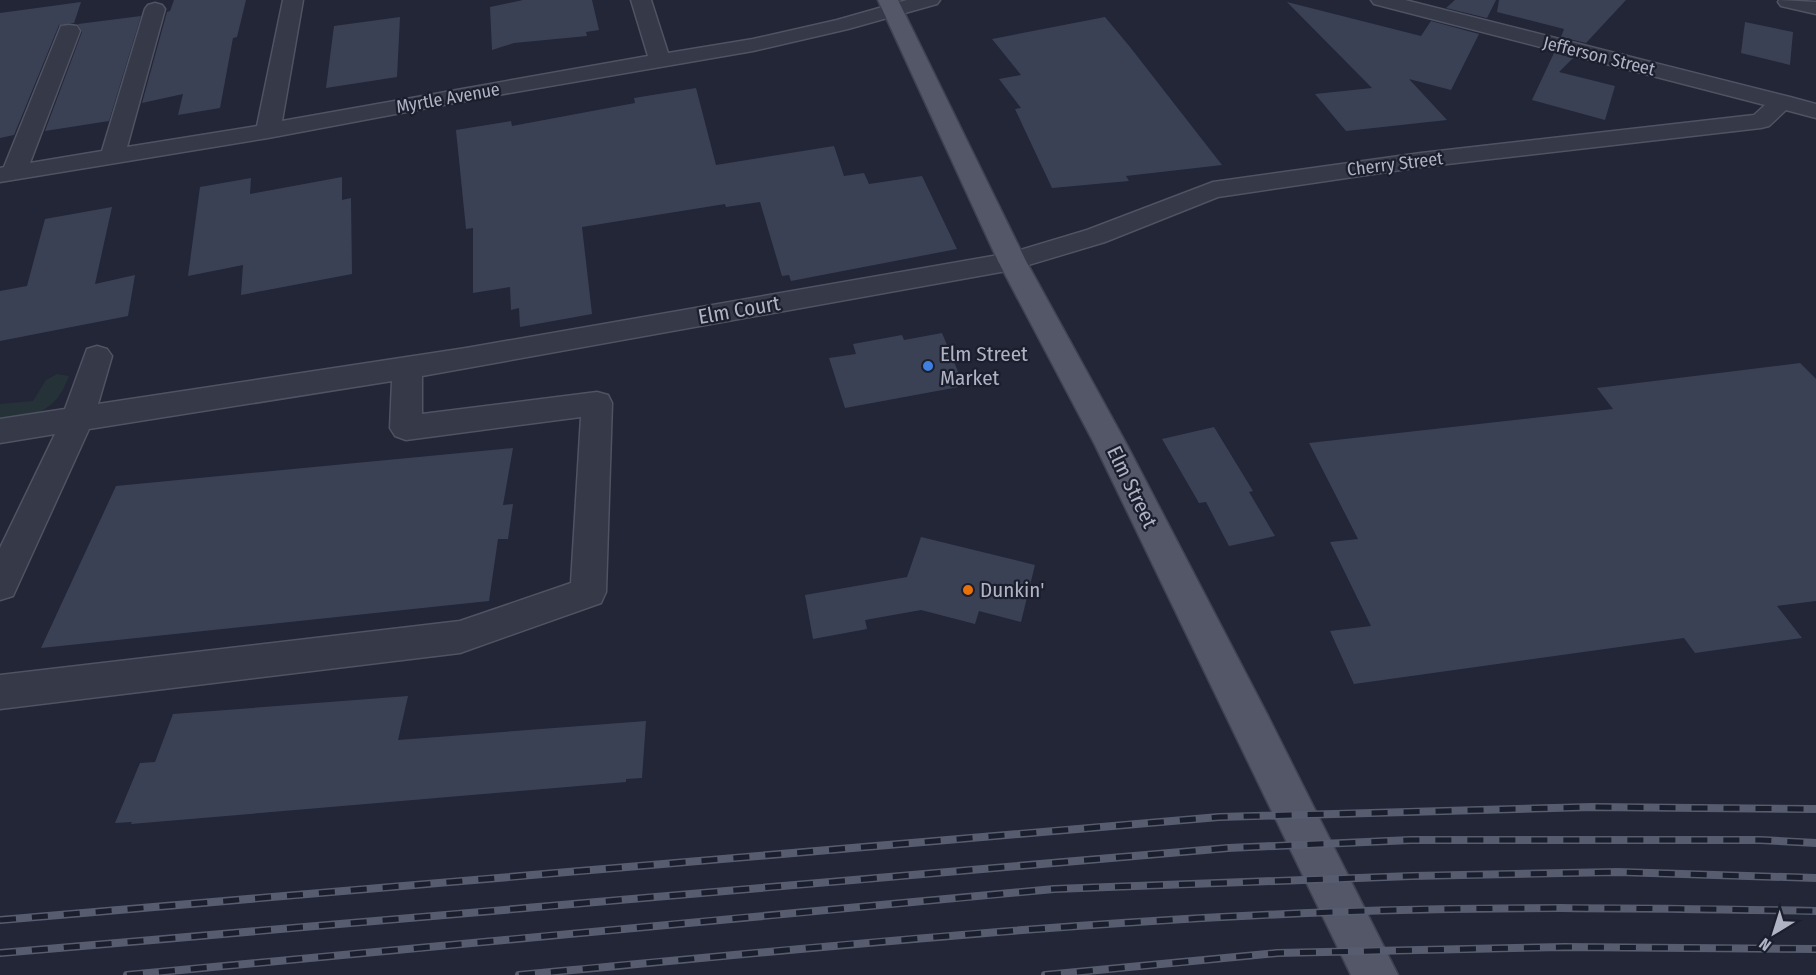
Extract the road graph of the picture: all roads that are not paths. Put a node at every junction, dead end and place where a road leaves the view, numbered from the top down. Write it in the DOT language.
graph roads {
  1 [pos="292,0"];
  2 [pos="641,0"];
  3 [pos="930,0"];
  4 [pos="1382,0"];
  5 [pos="1790,0"];
  6 [pos="891,5"];
  7 [pos="1816,8"];
  8 [pos="155,9"];
  9 [pos="69,31"];
  10 [pos="660,61"];
  11 [pos="1782,102"];
  12 [pos="1816,111"];
  13 [pos="268,131"];
  14 [pos="112,157"];
  15 [pos="7,174"];
  16 [pos="1012,261"];
  17 [pos="97,356"];
  18 [pos="407,368"];
  19 [pos="78,419"];
  20 [pos="0,431"];
  21 [pos="0,585"];
  22 [pos="0,692"];
  23 [pos="1374,975"];
  1 -- 13 [label="street"];
  2 -- 10 [label="street"];
  3 -- 6 [label="street"];
  4 -- 11 [label="street, Jefferson Street"];
  5 -- 7 [label="street"];
  6 -- 10 [label="street, Myrtle Avenue"];
  6 -- 16 [label="main road, Elm Street"];
  8 -- 14 [label="street"];
  9 -- 15 [label="street"];
  10 -- 13 [label="street, Myrtle Avenue"];
  11 -- 12 [label="street, Jefferson Street"];
  11 -- 16 [label="street, Cherry Street"];
  13 -- 14 [label="street, Myrtle Avenue"];
  14 -- 15 [label="street, Myrtle Avenue"];
  16 -- 18 [label="street, Elm Court"];
  16 -- 23 [label="main road, Elm Street"];
  17 -- 19 [label="street"];
  18 -- 19 [label="street, Elm Court"];
  18 -- 22 [label="street"];
  19 -- 20 [label="street, Elm Court"];
  19 -- 21 [label="street"];
}
